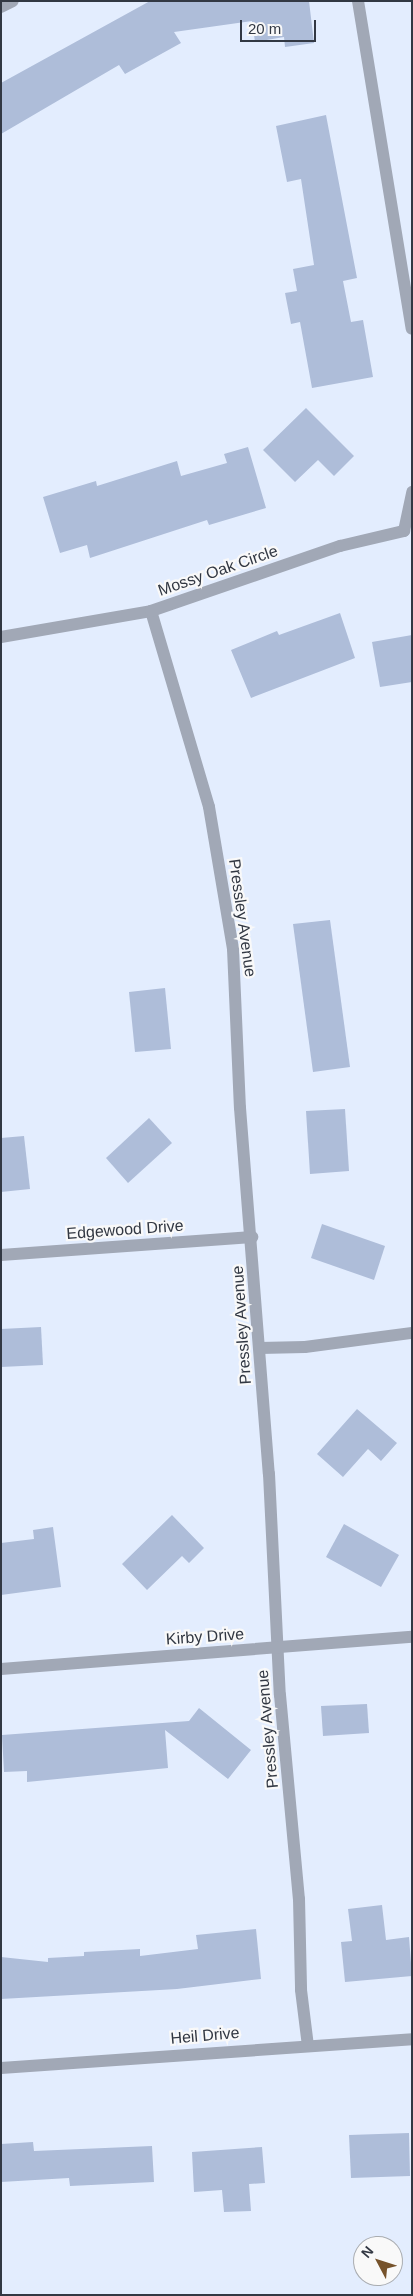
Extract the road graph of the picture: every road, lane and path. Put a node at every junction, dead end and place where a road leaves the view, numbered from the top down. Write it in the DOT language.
graph roads {
  1 [pos="13,1"];
  2 [pos="358,1"];
  3 [pos="1,7"];
  4 [pos="412,329"];
  5 [pos="412,492"];
  6 [pos="151,611"];
  7 [pos="1,637"];
  8 [pos="252,1237"];
  9 [pos="1,1254"];
  10 [pos="412,1333"];
  11 [pos="260,1348"];
  12 [pos="412,1637"];
  13 [pos="278,1648"];
  14 [pos="1,1669"];
  15 [pos="412,2039"];
  16 [pos="308,2046"];
  17 [pos="1,2068"];
  1 -- 3 [label="street"];
  2 -- 4 [label="street"];
  5 -- 6 [label="street, Mossy Oak Circle"];
  6 -- 7 [label="street, Mossy Oak Circle"];
  6 -- 8 [label="street, Pressley Avenue"];
  8 -- 9 [label="street, Edgewood Drive"];
  8 -- 11 [label="street, Pressley Avenue"];
  10 -- 11 [label="street"];
  11 -- 13 [label="street, Pressley Avenue"];
  12 -- 13 [label="street, Kirby Drive"];
  13 -- 14 [label="street, Kirby Drive"];
  13 -- 16 [label="street, Pressley Avenue"];
  15 -- 16 [label="street, Heil Drive"];
  16 -- 17 [label="street, Heil Drive"];
}
